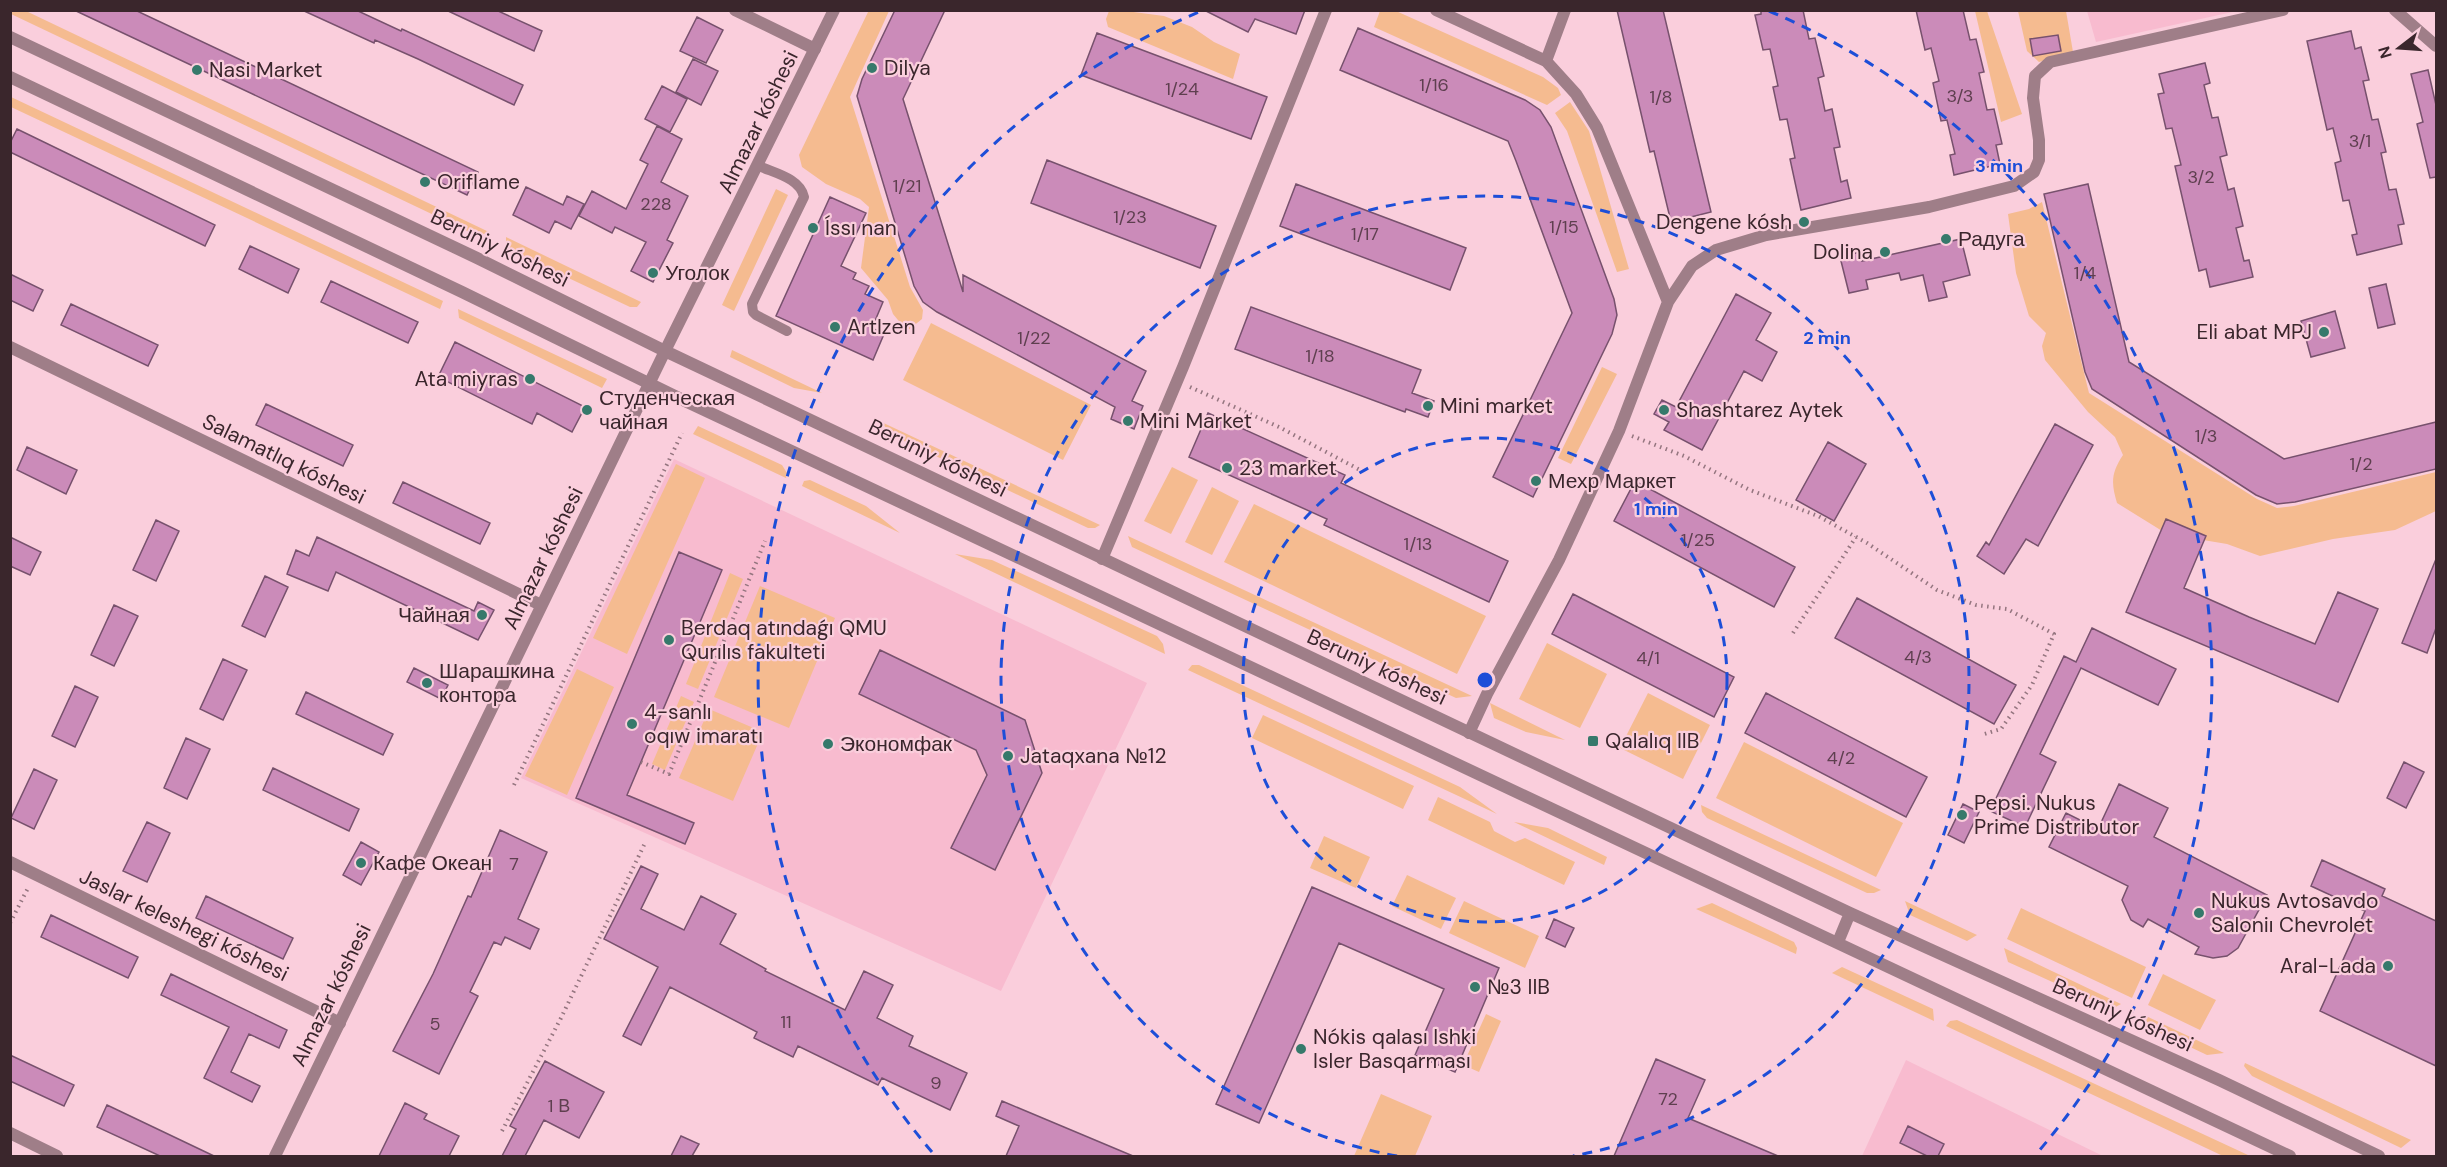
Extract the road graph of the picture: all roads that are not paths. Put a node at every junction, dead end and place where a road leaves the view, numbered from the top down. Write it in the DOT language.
graph roads {
  1 [pos="735,10"];
  2 [pos="834,10"];
  3 [pos="1326,10"];
  4 [pos="1436,10"];
  5 [pos="1565,10"];
  6 [pos="2283,10"];
  7 [pos="2395,10"];
  8 [pos="10,37"];
  9 [pos="2436,46"];
  10 [pos="815,49"];
  11 [pos="1546,61"];
  12 [pos="10,77"];
  13 [pos="759,166"];
  14 [pos="1668,302"];
  15 [pos="787,331"];
  16 [pos="10,347"];
  17 [pos="665,351"];
  18 [pos="650,383"];
  19 [pos="1102,559"];
  20 [pos="541,605"];
  21 [pos="1469,733"];
  22 [pos="10,862"];
  23 [pos="1850,913"];
  24 [pos="1838,942"];
  25 [pos="340,1023"];
  26 [pos="10,1133"];
  27 [pos="57,1156"];
  28 [pos="275,1156"];
  29 [pos="2290,1156"];
  30 [pos="2379,1156"];
  1 -- 10 [label="street"];
  2 -- 10 [label="street, Almazar kóshesi"];
  3 -- 19 [label="street"];
  4 -- 11 [label="street"];
  5 -- 11 [label="street"];
  6 -- 14 [label="street"];
  7 -- 9 [label="street"];
  8 -- 17 [label="street, Beruniy kóshesi"];
  10 -- 13 [label="street, Almazar kóshesi"];
  11 -- 14 [label="street"];
  12 -- 18 [label="street"];
  13 -- 15 [label="lane"];
  13 -- 17 [label="street, Almazar kóshesi"];
  14 -- 21 [label="street"];
  16 -- 20 [label="street, Salamatlıq kóshesi"];
  17 -- 18 [label="street, Almazar kóshesi"];
  17 -- 19 [label="street, Beruniy kóshesi"];
  18 -- 20 [label="street, Almazar kóshesi"];
  18 -- 24 [label="street"];
  19 -- 21 [label="street, Beruniy kóshesi"];
  20 -- 25 [label="street, Almazar kóshesi"];
  21 -- 23 [label="street, Beruniy kóshesi"];
  22 -- 25 [label="street, Jaslar keleshegi kóshesi"];
  23 -- 24 [label="street"];
  23 -- 30 [label="street, Beruniy kóshesi"];
  24 -- 29 [label="street"];
  25 -- 28 [label="street, Almazar kóshesi"];
  26 -- 27 [label="street"];
}
